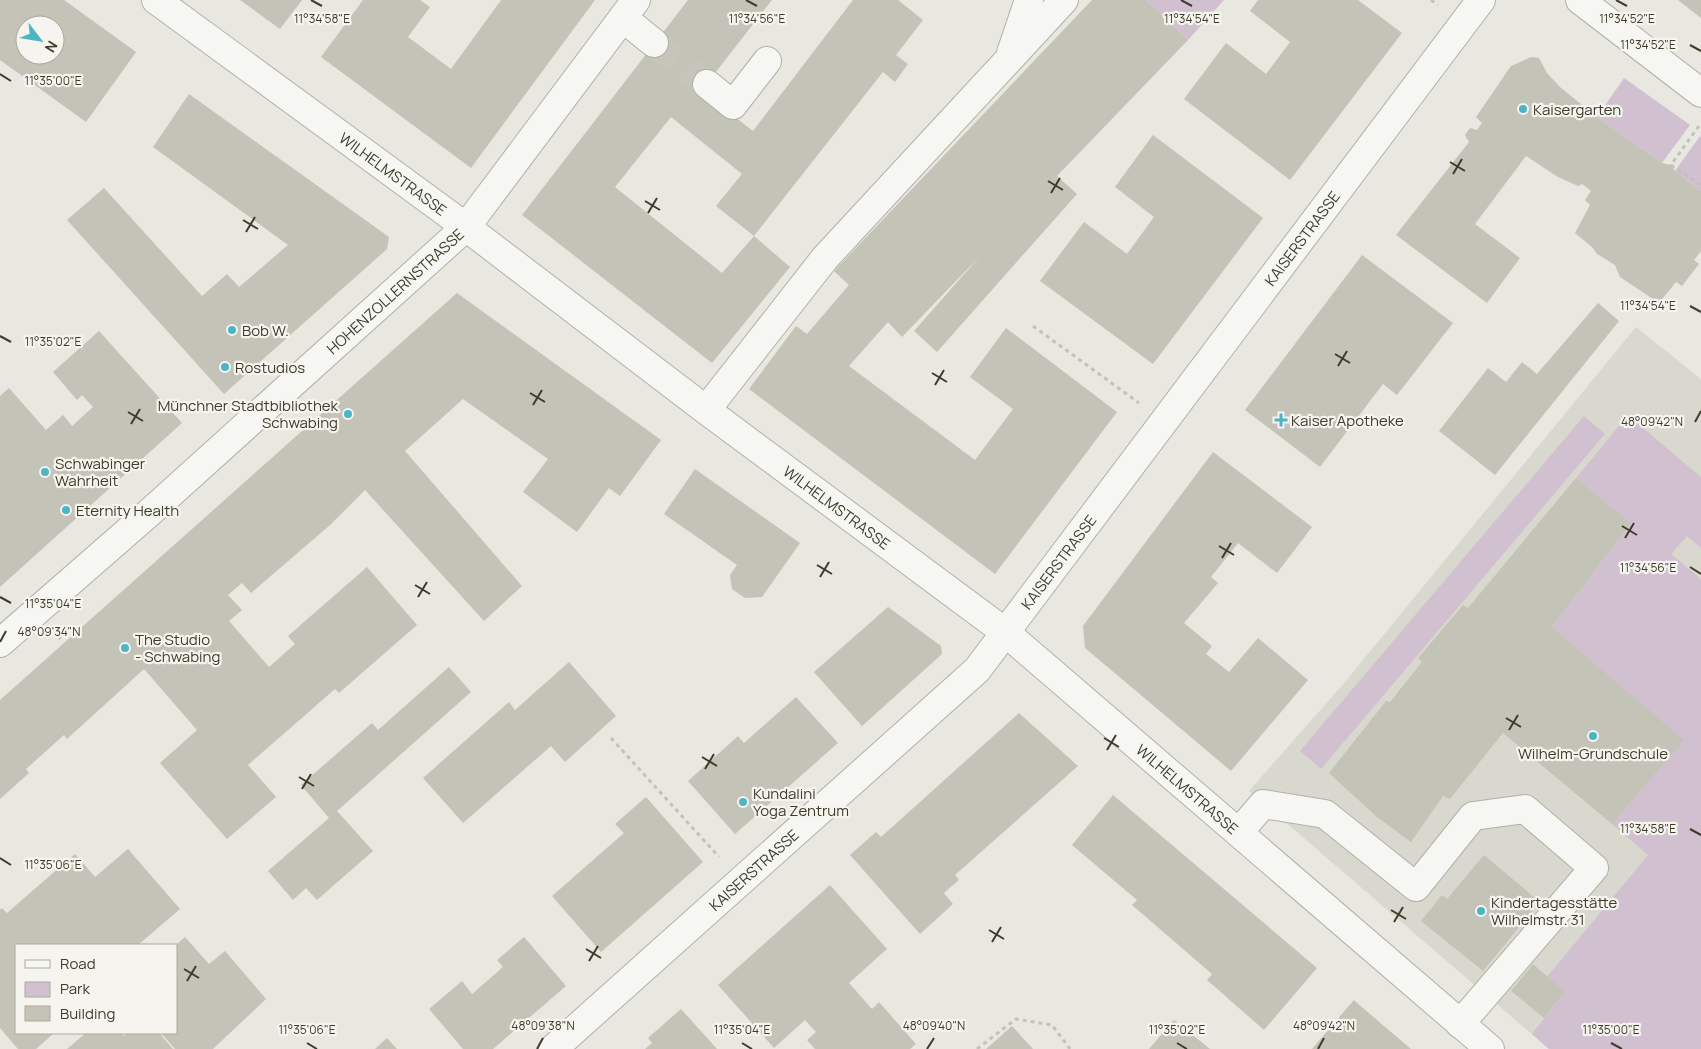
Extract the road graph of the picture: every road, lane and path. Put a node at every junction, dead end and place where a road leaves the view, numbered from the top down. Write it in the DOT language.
graph roads {
  1 [pos="156,0"];
  2 [pos="1028,0"];
  3 [pos="1064,0"];
  4 [pos="1481,0"];
  5 [pos="1580,0"];
  6 [pos="630,9"];
  7 [pos="654,43"];
  8 [pos="767,61"];
  9 [pos="1008,62"];
  10 [pos="707,84"];
  11 [pos="1701,94"];
  12 [pos="1701,123"];
  13 [pos="1701,186"];
  14 [pos="466,227"];
  15 [pos="1033,326"];
  16 [pos="706,410"];
  17 [pos="1163,421"];
  18 [pos="1005,632"];
  19 [pos="0,643"];
  20 [pos="611,738"];
  21 [pos="1239,832"];
  22 [pos="741,882"];
  23 [pos="1460,1024"];
  24 [pos="553,1049"];
  25 [pos="977,1049"];
  26 [pos="1070,1049"];
  27 [pos="1490,1049"];
  1 -- 14 [label="street, WILHELMSTRASSE"];
  2 -- 9 [label="street"];
  3 -- 9 [label="street"];
  4 -- 17 [label="street, KAISERSTRASSE"];
  5 -- 11 [label="street"];
  6 -- 7 [label="street"];
  6 -- 14 [label="street, HOHENZOLLERNSTRASSE"];
  8 -- 10 [label="street"];
  9 -- 16 [label="street"];
  12 -- 13 [label="path"];
  14 -- 16 [label="street, WILHELMSTRASSE"];
  14 -- 19 [label="street, HOHENZOLLERNSTRASSE"];
  15 -- 17 [label="path"];
  16 -- 18 [label="street, WILHELMSTRASSE"];
  17 -- 18 [label="street, KAISERSTRASSE"];
  18 -- 21 [label="street, WILHELMSTRASSE"];
  18 -- 22 [label="street, KAISERSTRASSE"];
  20 -- 22 [label="path"];
  21 -- 23 [label="street, WILHELMSTRASSE"];
  21 -- 23 [label="street"];
  22 -- 24 [label="street, KAISERSTRASSE"];
  23 -- 27 [label="street, WILHELMSTRASSE"];
  25 -- 26 [label="path"];
}
